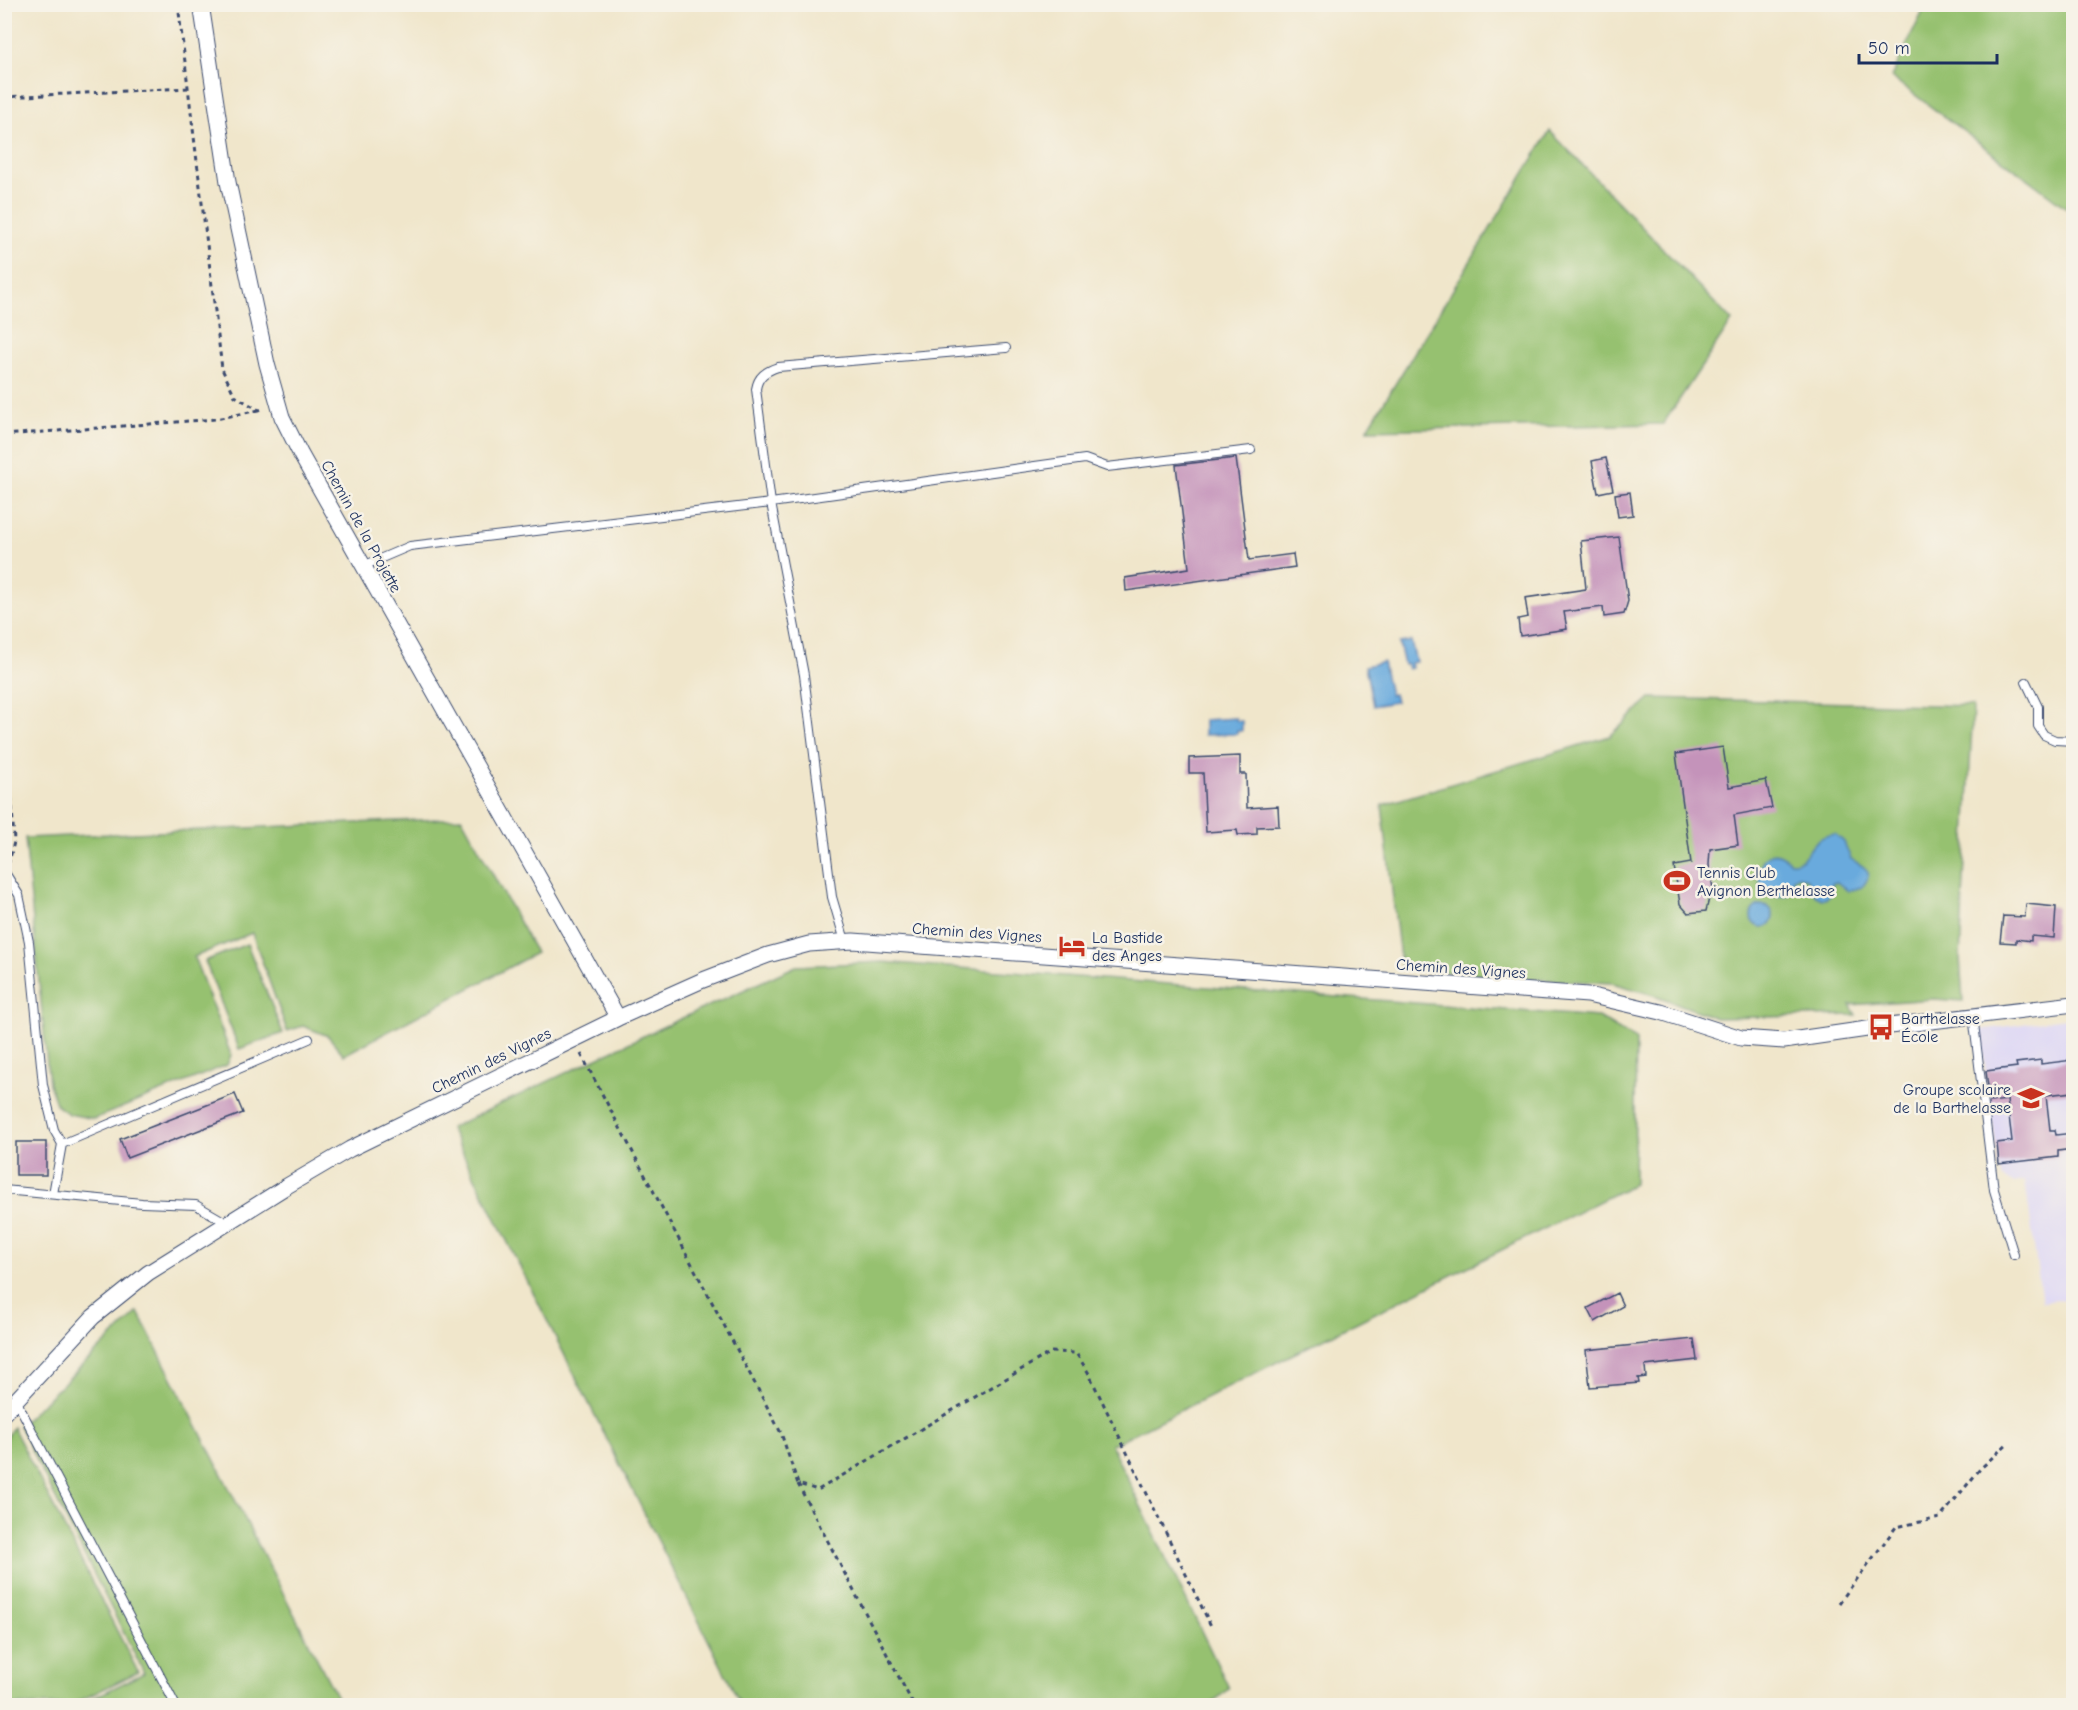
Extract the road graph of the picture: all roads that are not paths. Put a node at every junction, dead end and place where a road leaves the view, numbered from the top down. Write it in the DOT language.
graph roads {
  1 [pos="201,4"];
  2 [pos="1006,348"];
  3 [pos="1251,450"];
  4 [pos="771,503"];
  5 [pos="363,566"];
  6 [pos="2026,682"];
  7 [pos="2073,741"];
  8 [pos="6,872"];
  9 [pos="845,941"];
  10 [pos="2073,1004"];
  11 [pos="1973,1015"];
  12 [pos="618,1018"];
  13 [pos="309,1039"];
  14 [pos="62,1144"];
  15 [pos="4,1190"];
  16 [pos="53,1194"];
  17 [pos="227,1223"];
  18 [pos="2014,1255"];
  19 [pos="16,1400"];
  20 [pos="4,1413"];
  21 [pos="176,1706"];
  1 -- 5 [label="street, Chemin de la Projette"];
  2 -- 4 [label="lane"];
  3 -- 4 [label="lane"];
  4 -- 5 [label="lane"];
  4 -- 9 [label="lane"];
  5 -- 12 [label="street, Chemin de la Projette"];
  6 -- 7 [label="lane"];
  8 -- 14 [label="lane"];
  9 -- 11 [label="street, Chemin des Vignes"];
  9 -- 12 [label="street, Chemin des Vignes"];
  10 -- 11 [label="street, Chemin des Vignes"];
  11 -- 18 [label="lane"];
  12 -- 17 [label="street, Chemin des Vignes"];
  13 -- 14 [label="lane"];
  14 -- 16 [label="lane"];
  15 -- 16 [label="lane"];
  16 -- 17 [label="lane"];
  17 -- 19 [label="street, Chemin des Vignes"];
  19 -- 20 [label="street, Chemin des Vignes"];
  19 -- 21 [label="lane"];
}
